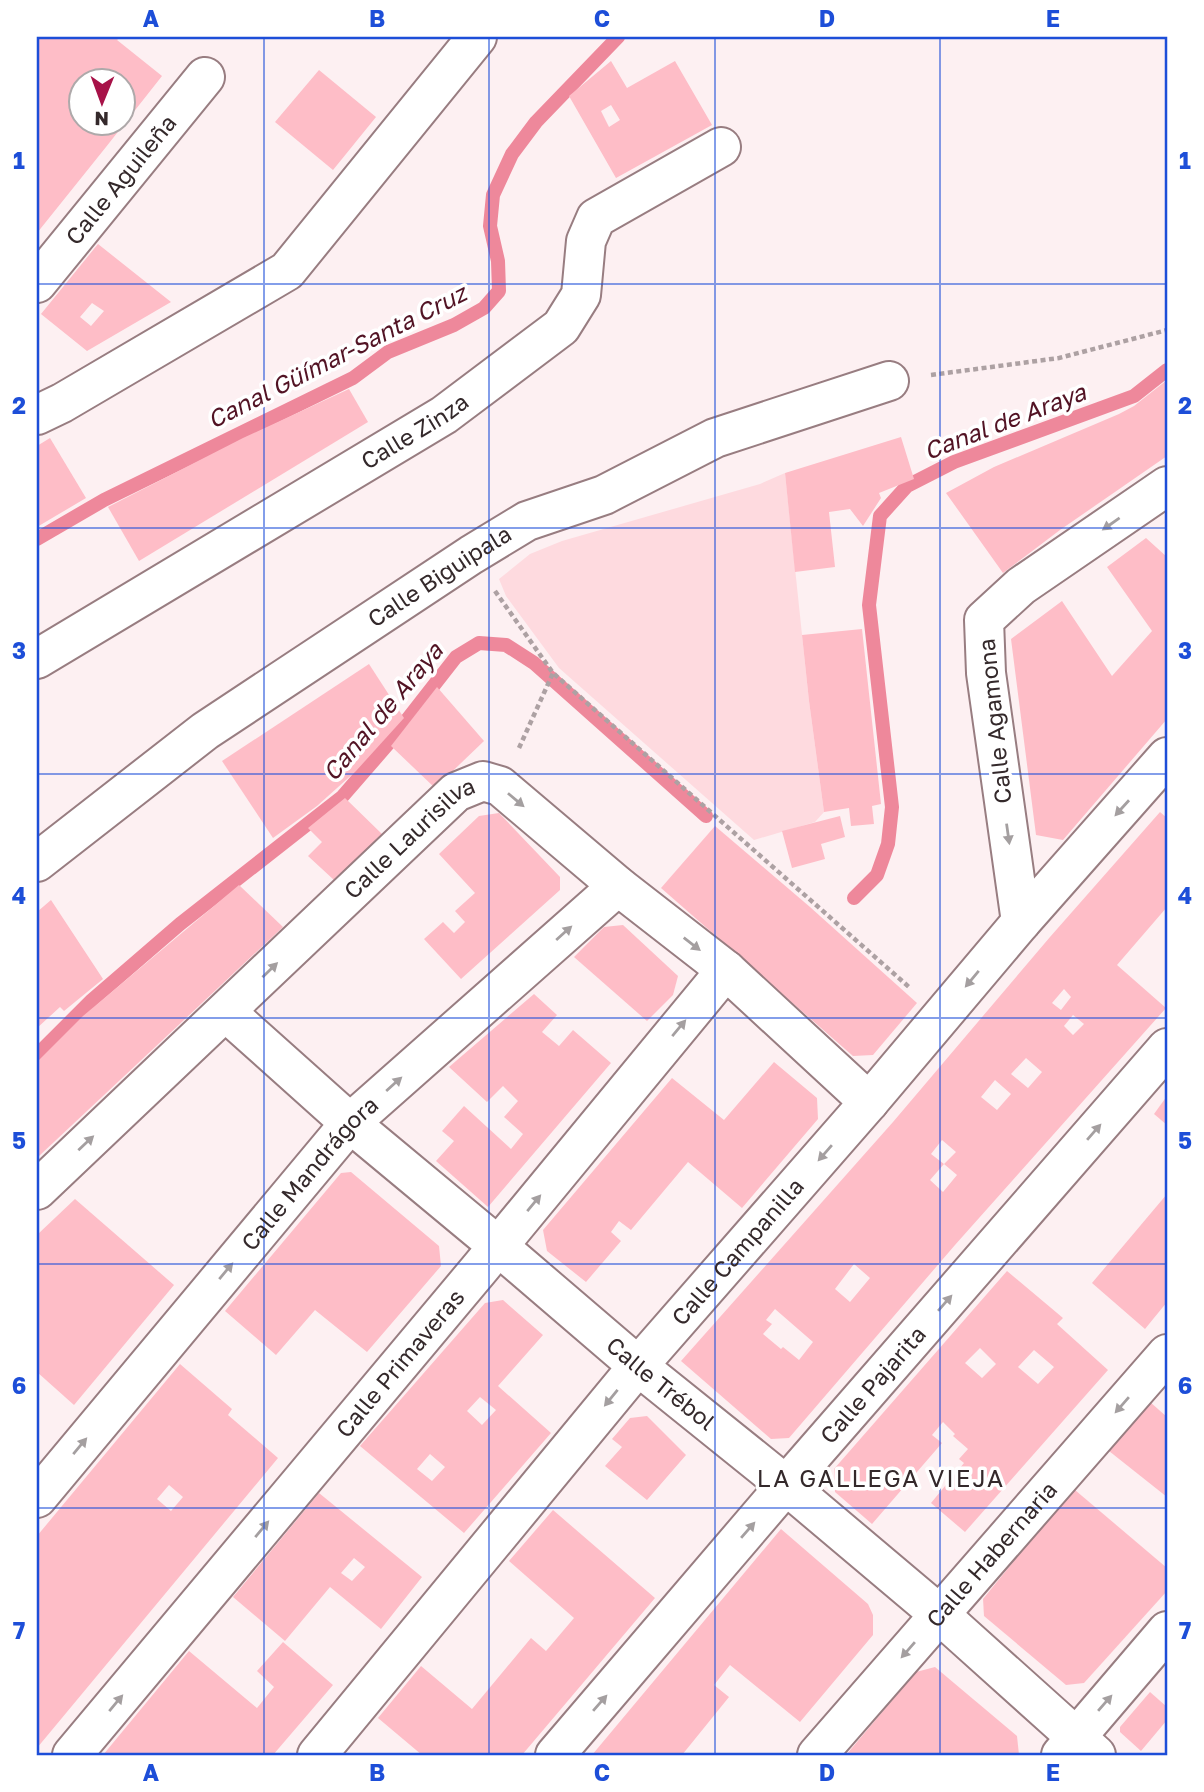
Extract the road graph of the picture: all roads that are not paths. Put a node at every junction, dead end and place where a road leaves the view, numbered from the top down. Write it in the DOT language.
graph roads {
  1 [pos="477,37"];
  2 [pos="205,77"];
  3 [pos="721,147"];
  4 [pos="37,283"];
  5 [pos="889,381"];
  6 [pos="37,415"];
  7 [pos="1167,486"];
  8 [pos="37,659"];
  9 [pos="1167,757"];
  10 [pos="37,862"];
  11 [pos="618,886"];
  12 [pos="1021,922"];
  13 [pos="726,971"];
  14 [pos="226,1012"];
  15 [pos="1167,1048"];
  16 [pos="869,1102"];
  17 [pos="350,1123"];
  18 [pos="37,1190"];
  19 [pos="499,1246"];
  20 [pos="1167,1354"];
  21 [pos="638,1366"];
  22 [pos="786,1485"];
  23 [pos="37,1498"];
  24 [pos="939,1614"];
  25 [pos="1167,1631"];
  26 [pos="1077,1749"];
  27 [pos="72,1755"];
  28 [pos="317,1755"];
  29 [pos="555,1755"];
  30 [pos="817,1755"];
  1 -- 6 [label="street"];
  2 -- 4 [label="street, Calle Aguileña"];
  3 -- 8 [label="street, Calle Zinza"];
  5 -- 10 [label="street, Calle Biguipala"];
  7 -- 12 [label="street, Calle Agamona, one-way"];
  9 -- 12 [label="street, Calle Campanilla, one-way"];
  11 -- 13 [label="street, Calle Laurisilva, one-way"];
  14 -- 11 [label="street, Calle Laurisilva, one-way"];
  17 -- 11 [label="street, Calle Mandrágora, one-way"];
  12 -- 16 [label="street, Calle Campanilla, one-way"];
  13 -- 16 [label="street, Calle Laurisilva"];
  19 -- 13 [label="street, Calle Primaveras, one-way"];
  14 -- 17 [label="street, Calle Trébol"];
  18 -- 14 [label="street, Calle Laurisilva, one-way"];
  22 -- 15 [label="street, Calle Pajarita, one-way"];
  16 -- 21 [label="street, Calle Campanilla, one-way"];
  17 -- 19 [label="street, Calle Trébol"];
  23 -- 17 [label="street, Calle Mandrágora, one-way"];
  19 -- 21 [label="street, Calle Trébol"];
  27 -- 19 [label="street, Calle Primaveras, one-way"];
  20 -- 24 [label="street, Calle Habernaria, one-way"];
  21 -- 22 [label="street, Calle Trébol"];
  21 -- 28 [label="street, Calle Campanilla, one-way"];
  22 -- 24 [label="street, Calle Trébol"];
  29 -- 22 [label="street, Calle Pajarita, one-way"];
  24 -- 26 [label="street, Calle Trébol"];
  24 -- 30 [label="street, Calle Habernaria, one-way"];
  26 -- 25 [label="street, one-way"];
}
